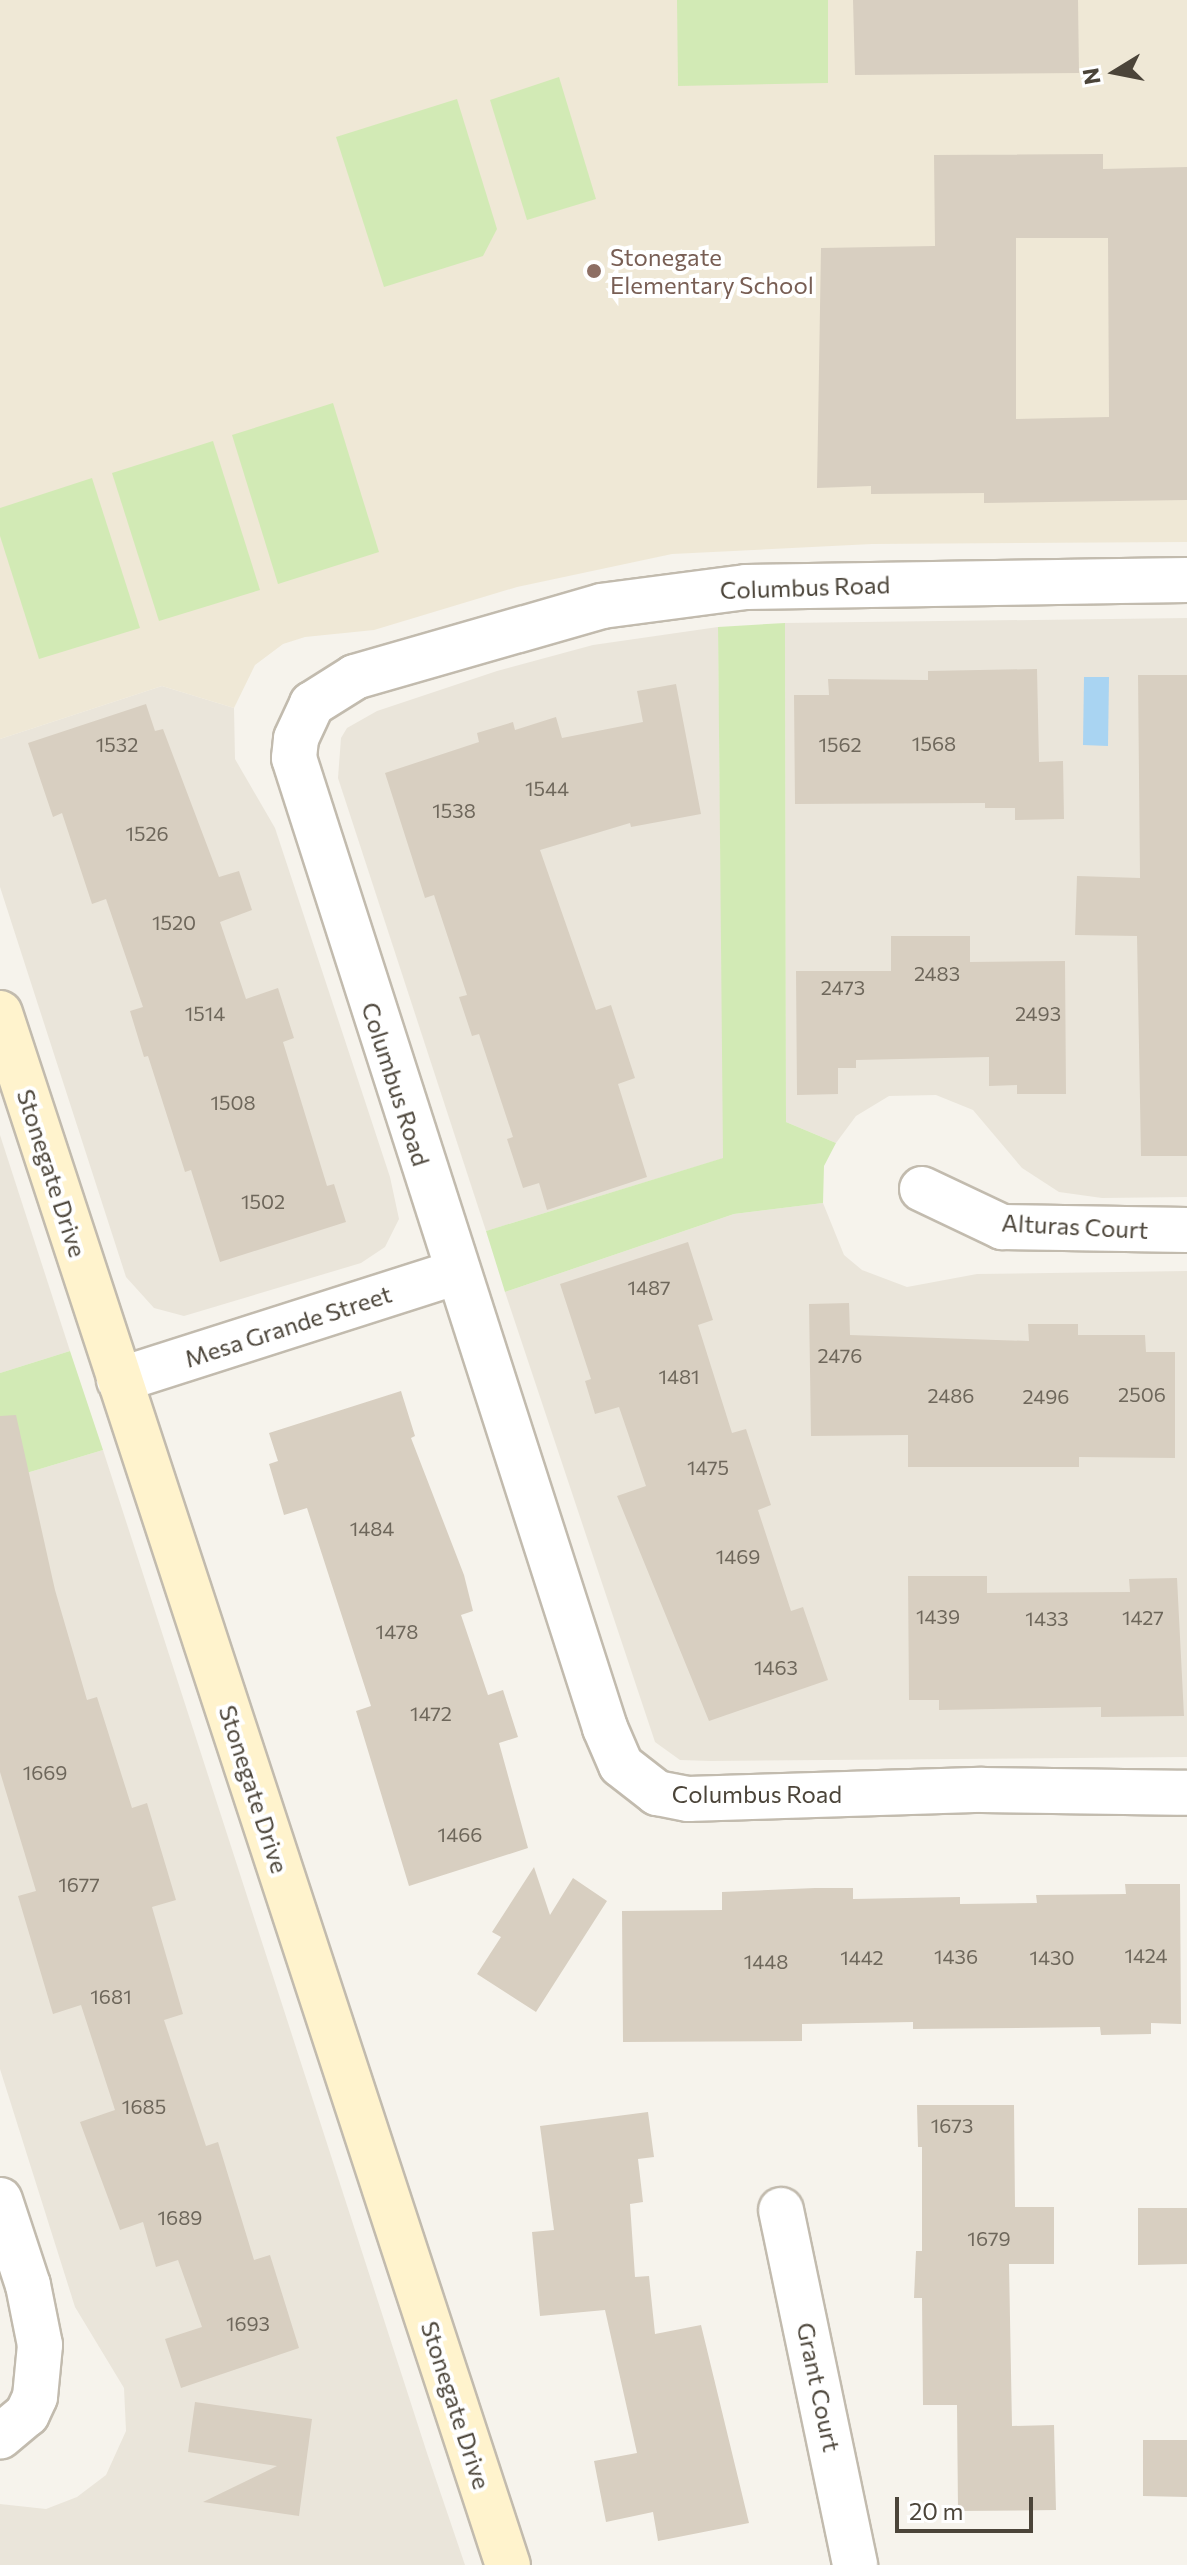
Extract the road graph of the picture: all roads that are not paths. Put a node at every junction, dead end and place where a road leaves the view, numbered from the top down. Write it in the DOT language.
graph roads {
  1 [pos="1187,580"];
  2 [pos="0,1013"];
  3 [pos="922,1189"];
  4 [pos="1187,1230"];
  5 [pos="457,1272"];
  6 [pos="119,1380"];
  7 [pos="1187,1793"];
  8 [pos="0,2200"];
  9 [pos="781,2210"];
  10 [pos="13,2426"];
  11 [pos="508,2565"];
  12 [pos="855,2565"];
  1 -- 5 [label="street, Columbus Road"];
  2 -- 6 [label="street, Stonegate Drive"];
  3 -- 4 [label="street, Alturas Court"];
  5 -- 6 [label="street, Mesa Grande Street"];
  5 -- 7 [label="street, Columbus Road"];
  6 -- 11 [label="street, Stonegate Drive"];
  8 -- 10 [label="street"];
  9 -- 12 [label="street, Grant Court"];
}
